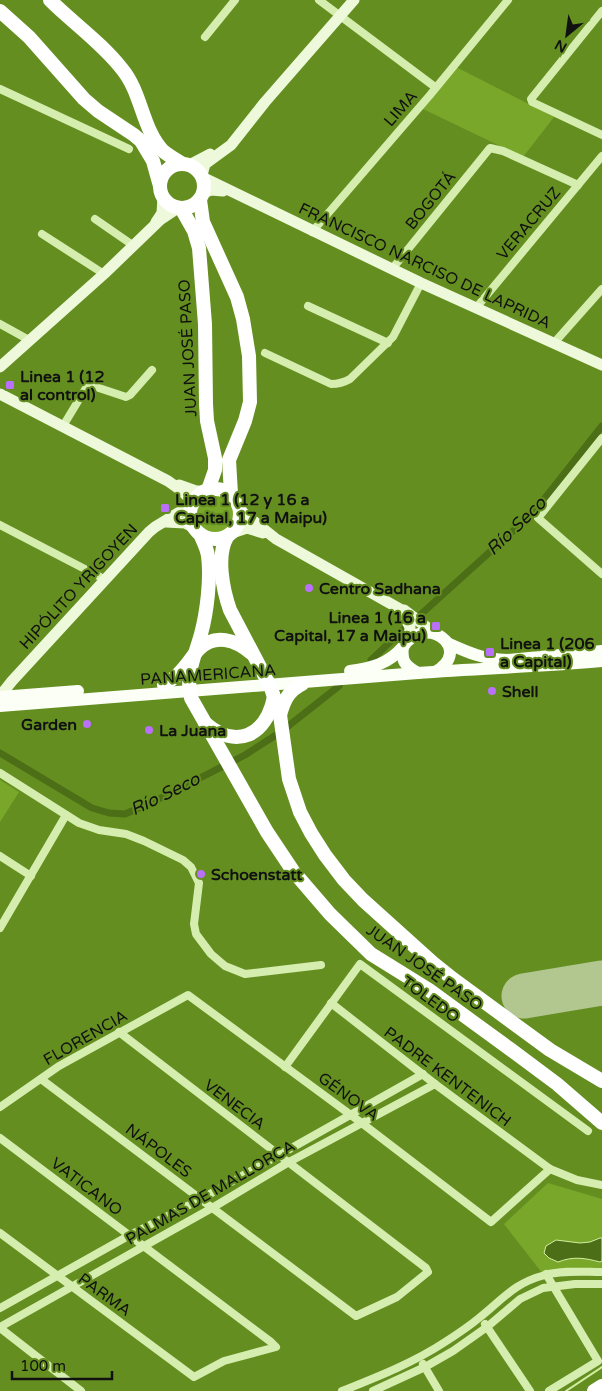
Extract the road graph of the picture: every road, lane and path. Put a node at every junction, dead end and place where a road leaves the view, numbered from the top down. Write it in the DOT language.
graph roads {
  1 [pos="50,0"];
  2 [pos="235,0"];
  3 [pos="319,0"];
  4 [pos="354,0"];
  5 [pos="508,0"];
  6 [pos="0,11"];
  7 [pos="602,11"];
  8 [pos="340,16"];
  9 [pos="205,37"];
  10 [pos="435,87"];
  11 [pos="0,89"];
  12 [pos="246,125"];
  13 [pos="602,136"];
  14 [pos="129,149"];
  15 [pos="602,156"];
  16 [pos="186,164"];
  17 [pos="206,179"];
  18 [pos="578,184"];
  19 [pos="161,192"];
  20 [pos="234,194"];
  21 [pos="201,196"];
  22 [pos="179,208"];
  23 [pos="95,219"];
  24 [pos="154,226"];
  25 [pos="312,232"];
  26 [pos="42,234"];
  27 [pos="134,246"];
  28 [pos="392,269"];
  29 [pos="104,274"];
  30 [pos="420,283"];
  31 [pos="602,289"];
  32 [pos="308,306"];
  33 [pos="476,308"];
  34 [pos="0,324"];
  35 [pos="30,340"];
  36 [pos="388,343"];
  37 [pos="554,343"];
  38 [pos="265,353"];
  39 [pos="602,365"];
  40 [pos="0,367"];
  41 [pos="152,370"];
  42 [pos="0,394"];
  43 [pos="63,426"];
  44 [pos="602,438"];
  45 [pos="168,481"];
  46 [pos="207,490"];
  47 [pos="231,494"];
  48 [pos="192,504"];
  49 [pos="241,511"];
  50 [pos="162,523"];
  51 [pos="0,524"];
  52 [pos="197,531"];
  53 [pos="229,535"];
  54 [pos="276,538"];
  55 [pos="602,573"];
  56 [pos="106,580"];
  57 [pos="393,605"];
  58 [pos="437,635"];
  59 [pos="406,643"];
  60 [pos="447,643"];
  61 [pos="602,651"];
  62 [pos="256,657"];
  63 [pos="192,658"];
  64 [pos="602,661"];
  65 [pos="435,672"];
  66 [pos="418,673"];
  67 [pos="302,684"];
  68 [pos="164,685"];
  69 [pos="270,687"];
  70 [pos="190,688"];
  71 [pos="0,696"];
  72 [pos="0,706"];
  73 [pos="280,715"];
  74 [pos="202,720"];
  75 [pos="0,774"];
  76 [pos="66,815"];
  77 [pos="0,856"];
  78 [pos="32,876"];
  79 [pos="0,928"];
  80 [pos="321,965"];
  81 [pos="188,994"];
  82 [pos="331,1003"];
  83 [pos="119,1032"];
  84 [pos="286,1067"];
  85 [pos="423,1074"];
  86 [pos="41,1079"];
  87 [pos="602,1081"];
  88 [pos="435,1084"];
  89 [pos="0,1107"];
  90 [pos="352,1115"];
  91 [pos="602,1123"];
  92 [pos="363,1124"];
  93 [pos="588,1131"];
  94 [pos="0,1138"];
  95 [pos="280,1155"];
  96 [pos="289,1162"];
  97 [pos="550,1169"];
  98 [pos="602,1185"];
  99 [pos="201,1199"];
  100 [pos="212,1208"];
  101 [pos="0,1233"];
  102 [pos="130,1235"];
  103 [pos="144,1245"];
  104 [pos="602,1272"];
  105 [pos="546,1274"];
  106 [pos="56,1276"];
  107 [pos="602,1284"];
  108 [pos="553,1286"];
  109 [pos="71,1287"];
  110 [pos="0,1308"];
  111 [pos="356,1316"];
  112 [pos="479,1318"];
  113 [pos="486,1327"];
  114 [pos="0,1328"];
  115 [pos="420,1358"];
  116 [pos="425,1367"];
  117 [pos="194,1377"];
  118 [pos="602,1386"];
  119 [pos="347,1390"];
  120 [pos="82,1391"];
  121 [pos="374,1391"];
  122 [pos="439,1391"];
  123 [pos="530,1391"];
  124 [pos="549,1391"];
  125 [pos="594,1391"];
  1 -- 16 [label="highway"];
  2 -- 9 [label="street"];
  3 -- 8 [label="street"];
  4 -- 8 [label="street"];
  5 -- 10 [label="street, LIMA"];
  6 -- 19 [label="highway"];
  7 -- 13 [label="street"];
  8 -- 10 [label="street"];
  8 -- 12 [label="street"];
  10 -- 25 [label="street, LIMA"];
  11 -- 14 [label="street"];
  12 -- 16 [label="street"];
  12 -- 17 [label="street"];
  15 -- 18 [label="street, VERACRUZ"];
  16 -- 17 [label="highway"];
  16 -- 19 [label="highway"];
  17 -- 20 [label="street, FRANCISCO NARCISO DE LAPRIDA"];
  17 -- 21 [label="highway"];
  18 -- 28 [label="street, BOGOTÁ"];
  18 -- 33 [label="street, VERACRUZ"];
  19 -- 22 [label="highway, JUAN JOSÉ PASO"];
  19 -- 24 [label="street"];
  20 -- 21 [label="street, FRANCISCO NARCISO DE LAPRIDA"];
  20 -- 25 [label="street, FRANCISCO NARCISO DE LAPRIDA"];
  21 -- 22 [label="highway"];
  21 -- 47 [label="highway"];
  22 -- 24 [label="street"];
  22 -- 46 [label="highway, JUAN JOSÉ PASO"];
  23 -- 27 [label="street"];
  24 -- 27 [label="street"];
  25 -- 28 [label="street, FRANCISCO NARCISO DE LAPRIDA"];
  26 -- 29 [label="street"];
  27 -- 29 [label="street"];
  28 -- 30 [label="street, FRANCISCO NARCISO DE LAPRIDA"];
  29 -- 35 [label="street"];
  30 -- 33 [label="street, FRANCISCO NARCISO DE LAPRIDA"];
  30 -- 36 [label="street"];
  31 -- 37 [label="street"];
  32 -- 36 [label="street"];
  33 -- 37 [label="street, FRANCISCO NARCISO DE LAPRIDA"];
  34 -- 35 [label="street"];
  35 -- 40 [label="street"];
  36 -- 38 [label="street"];
  37 -- 39 [label="street, FRANCISCO NARCISO DE LAPRIDA"];
  41 -- 43 [label="street"];
  42 -- 43 [label="street"];
  43 -- 45 [label="street"];
  44 -- 55 [label="street"];
  45 -- 46 [label="street"];
  45 -- 48 [label="street"];
  46 -- 47 [label="highway"];
  46 -- 48 [label="highway"];
  47 -- 49 [label="highway"];
  48 -- 50 [label="street, HIPÓLITO YRIGOYEN"];
  48 -- 52 [label="highway"];
  49 -- 53 [label="highway"];
  49 -- 54 [label="street"];
  50 -- 52 [label="street, HIPÓLITO YRIGOYEN"];
  50 -- 56 [label="street, HIPÓLITO YRIGOYEN"];
  51 -- 56 [label="street"];
  52 -- 53 [label="highway"];
  52 -- 63 [label="highway, JUAN JOSÉ PASO"];
  53 -- 54 [label="street"];
  53 -- 62 [label="highway, JUAN JOSÉ PASO"];
  54 -- 57 [label="street"];
  56 -- 71 [label="street, HIPÓLITO YRIGOYEN"];
  57 -- 58 [label="street"];
  57 -- 59 [label="street"];
  58 -- 59 [label="main road, PANAMERICANA"];
  58 -- 60 [label="main road"];
  59 -- 66 [label="main road"];
  59 -- 69 [label="main road, PANAMERICANA"];
  60 -- 61 [label="main road"];
  60 -- 65 [label="main road"];
  62 -- 63 [label="highway"];
  62 -- 69 [label="highway, JUAN JOSÉ PASO"];
  63 -- 68 [label="highway"];
  63 -- 70 [label="highway, JUAN JOSÉ PASO"];
  64 -- 65 [label="main road, PANAMERICANA"];
  65 -- 66 [label="main road, PANAMERICANA"];
  66 -- 67 [label="main road, PANAMERICANA"];
  67 -- 69 [label="main road, PANAMERICANA"];
  67 -- 73 [label="highway"];
  68 -- 70 [label="main road, PANAMERICANA"];
  68 -- 71 [label="main road, PANAMERICANA"];
  69 -- 70 [label="main road, PANAMERICANA"];
  69 -- 73 [label="highway, JUAN JOSÉ PASO"];
  69 -- 74 [label="highway"];
  70 -- 72 [label="main road, PANAMERICANA"];
  70 -- 74 [label="highway, JUAN JOSÉ PASO"];
  73 -- 87 [label="highway, JUAN JOSÉ PASO"];
  74 -- 91 [label="highway, JUAN JOSÉ PASO"];
  75 -- 76 [label="street"];
  76 -- 78 [label="street"];
  76 -- 80 [label="street"];
  77 -- 78 [label="street"];
  78 -- 79 [label="street"];
  81 -- 83 [label="street, FLORENCIA"];
  81 -- 84 [label="street, GÉNOVA"];
  82 -- 84 [label="street, TOLEDO"];
  82 -- 85 [label="street, PADRE KENTENICH"];
  82 -- 93 [label="street, TOLEDO"];
  83 -- 86 [label="street, FLORENCIA"];
  83 -- 95 [label="street, VENECIA"];
  84 -- 90 [label="street, GÉNOVA"];
  85 -- 88 [label="street, PADRE KENTENICH"];
  85 -- 90 [label="street, PALMAS DE MALLORCA"];
  86 -- 89 [label="street, FLORENCIA"];
  86 -- 99 [label="street, NÁPOLES"];
  88 -- 92 [label="street, PALMAS DE MALLORCA"];
  88 -- 97 [label="street, PADRE KENTENICH"];
  90 -- 92 [label="street, GÉNOVA"];
  90 -- 95 [label="street, PALMAS DE MALLORCA"];
  92 -- 96 [label="street, PALMAS DE MALLORCA"];
  92 -- 97 [label="street, GÉNOVA"];
  94 -- 102 [label="street, VATICANO"];
  95 -- 96 [label="street, VENECIA"];
  95 -- 99 [label="street, PALMAS DE MALLORCA"];
  96 -- 100 [label="street, PALMAS DE MALLORCA"];
  96 -- 111 [label="street, VENECIA"];
  97 -- 98 [label="street, PADRE KENTENICH"];
  99 -- 100 [label="street, NÁPOLES"];
  99 -- 102 [label="street, PALMAS DE MALLORCA"];
  100 -- 103 [label="street, PALMAS DE MALLORCA"];
  100 -- 111 [label="street, NÁPOLES"];
  101 -- 106 [label="street, PARMA"];
  102 -- 103 [label="street, VATICANO"];
  102 -- 106 [label="street, PALMAS DE MALLORCA"];
  103 -- 109 [label="street, PALMAS DE MALLORCA"];
  103 -- 117 [label="street, VATICANO"];
  104 -- 105 [label="street"];
  105 -- 108 [label="street"];
  105 -- 112 [label="street"];
  106 -- 109 [label="street, PARMA"];
  106 -- 110 [label="street, PALMAS DE MALLORCA"];
  107 -- 108 [label="street"];
  108 -- 113 [label="street"];
  108 -- 124 [label="street"];
  109 -- 114 [label="street, PALMAS DE MALLORCA"];
  109 -- 117 [label="street, PARMA"];
  112 -- 113 [label="street"];
  112 -- 115 [label="street"];
  113 -- 116 [label="street"];
  113 -- 123 [label="street"];
  114 -- 120 [label="street"];
  115 -- 116 [label="street"];
  115 -- 119 [label="street"];
  116 -- 121 [label="street"];
  116 -- 122 [label="street"];
  118 -- 125 [label="highway"];
}
